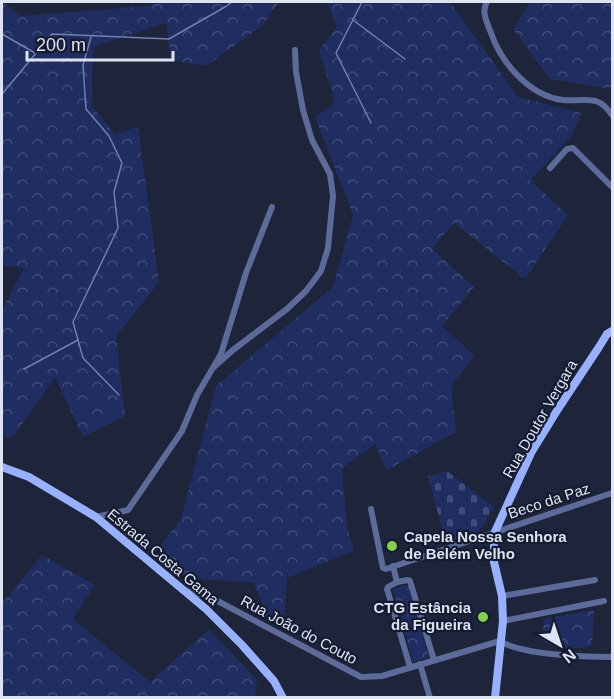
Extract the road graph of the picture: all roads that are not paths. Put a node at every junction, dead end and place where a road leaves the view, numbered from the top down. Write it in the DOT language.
graph roads {
  1 [pos="487,2"];
  2 [pos="295,50"];
  3 [pos="612,115"];
  4 [pos="550,168"];
  5 [pos="612,187"];
  6 [pos="272,207"];
  7 [pos="611,331"];
  8 [pos="214,367"];
  9 [pos="2,467"];
  10 [pos="612,493"];
  11 [pos="370,509"];
  12 [pos="96,517"];
  13 [pos="494,534"];
  14 [pos="393,566"];
  15 [pos="595,580"];
  16 [pos="397,582"];
  17 [pos="186,591"];
  18 [pos="502,596"];
  19 [pos="604,601"];
  20 [pos="503,621"];
  21 [pos="500,641"];
  22 [pos="612,657"];
  23 [pos="434,660"];
  24 [pos="420,664"];
  25 [pos="410,667"];
  26 [pos="283,698"];
  27 [pos="430,698"];
  28 [pos="495,698"];
  1 -- 3 [label="street"];
  2 -- 8 [label="street"];
  4 -- 5 [label="street"];
  6 -- 8 [label="street"];
  7 -- 13 [label="main road, Rua Doutor Vergara"];
  8 -- 12 [label="street"];
  9 -- 12 [label="main road, Estrada Costa Gama"];
  10 -- 13 [label="street, Beco da Paz"];
  11 -- 14 [label="street"];
  12 -- 17 [label="main road, Estrada Costa Gama"];
  13 -- 14 [label="street, Beco da Paz"];
  13 -- 18 [label="main road, Rua Doutor Vergara"];
  14 -- 16 [label="street"];
  15 -- 18 [label="street"];
  16 -- 23 [label="street"];
  16 -- 25 [label="street"];
  17 -- 25 [label="street, Rua João do Couto"];
  17 -- 26 [label="main road, Estrada Costa Gama"];
  18 -- 20 [label="main road, Rua Doutor Vergara"];
  19 -- 20 [label="street"];
  20 -- 21 [label="main road, Rua Doutor Vergara"];
  21 -- 22 [label="street"];
  21 -- 23 [label="street, Rua João do Couto"];
  21 -- 28 [label="main road, Rua Doutor Vergara"];
  23 -- 24 [label="street, Rua João do Couto"];
  24 -- 25 [label="street, Rua João do Couto"];
  24 -- 27 [label="street"];
}
